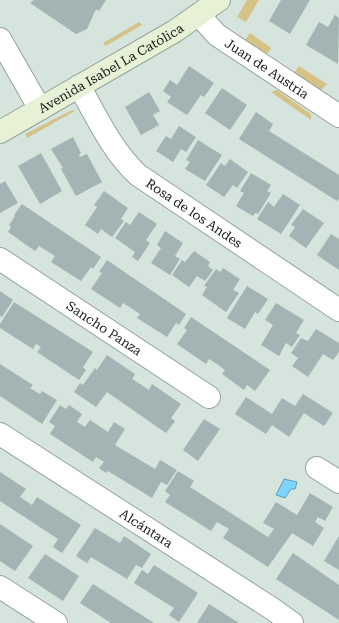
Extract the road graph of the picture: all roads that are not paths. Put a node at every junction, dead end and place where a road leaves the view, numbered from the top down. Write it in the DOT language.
graph roads {
  1 [pos="218,0"];
  2 [pos="199,15"];
  3 [pos="0,39"];
  4 [pos="79,86"];
  5 [pos="40,109"];
  6 [pos="339,116"];
  7 [pos="0,132"];
  8 [pos="0,259"];
  9 [pos="339,310"];
  10 [pos="209,397"];
  11 [pos="0,434"];
  12 [pos="317,468"];
  13 [pos="339,482"];
  14 [pos="0,587"];
  15 [pos="56,623"];
  16 [pos="292,623"];
  1 -- 2 [label="main road, Avenida Isabel La Católica"];
  2 -- 4 [label="main road, Avenida Isabel La Católica"];
  2 -- 6 [label="street, Juan de Austria"];
  3 -- 5 [label="street"];
  4 -- 5 [label="main road, Avenida Isabel La Católica"];
  4 -- 9 [label="street, Rosa de los Andes"];
  5 -- 7 [label="main road, Avenida Isabel La Católica"];
  8 -- 10 [label="street, Sancho Panza"];
  11 -- 16 [label="street, Alcántara"];
  12 -- 13 [label="street"];
  14 -- 15 [label="street"];
}
